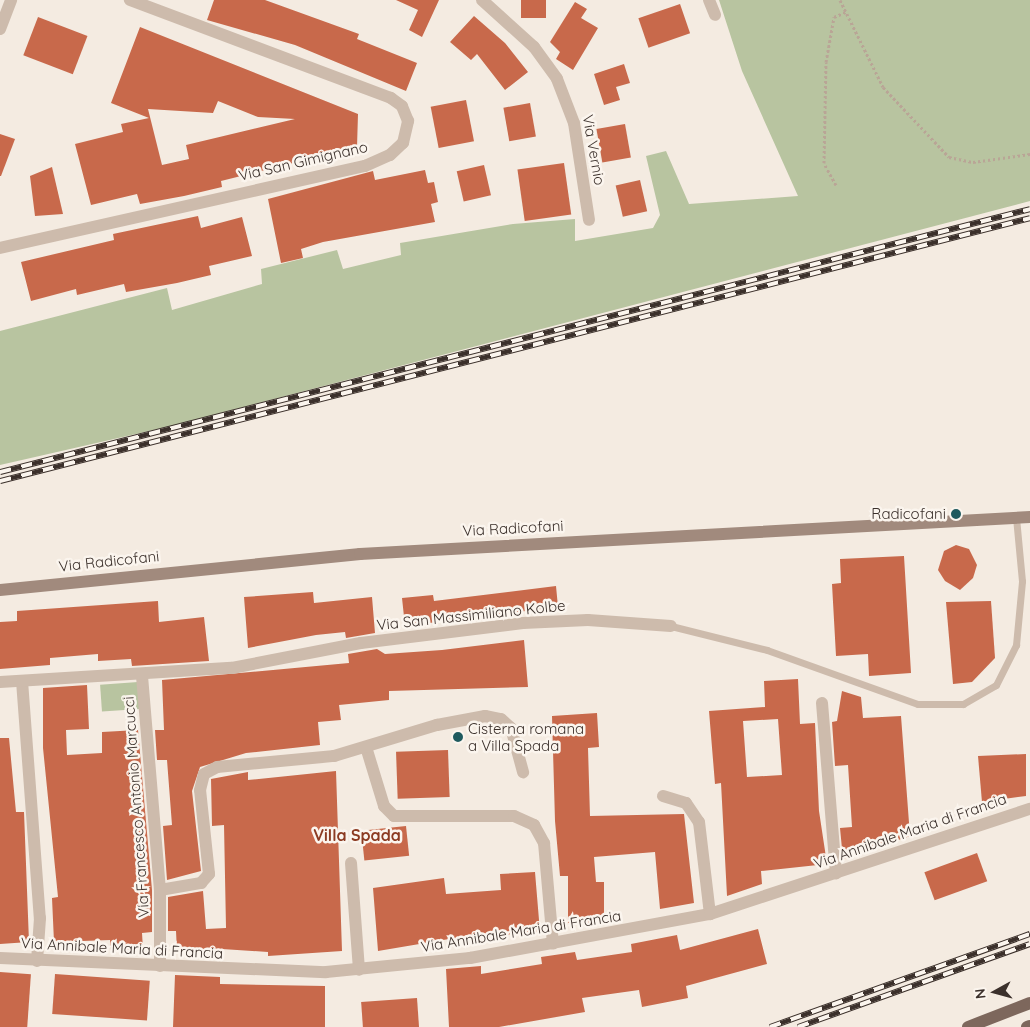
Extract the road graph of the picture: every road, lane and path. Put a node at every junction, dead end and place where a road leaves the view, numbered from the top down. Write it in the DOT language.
graph roads {
  1 [pos="12,0"];
  2 [pos="130,0"];
  3 [pos="482,0"];
  4 [pos="709,0"];
  5 [pos="840,0"];
  6 [pos="846,12"];
  7 [pos="715,15"];
  8 [pos="0,29"];
  9 [pos="1030,154"];
  10 [pos="836,185"];
  11 [pos="589,220"];
  12 [pos="0,248"];
  13 [pos="1016,517"];
  14 [pos="1030,517"];
  15 [pos="0,590"];
  16 [pos="671,626"];
  17 [pos="142,676"];
  18 [pos="22,681"];
  19 [pos="0,682"];
  20 [pos="822,703"];
  21 [pos="366,747"];
  22 [pos="523,772"];
  23 [pos="663,796"];
  24 [pos="1030,809"];
  25 [pos="351,863"];
  26 [pos="836,873"];
  27 [pos="160,890"];
  28 [pos="710,914"];
  29 [pos="554,944"];
  30 [pos="0,958"];
  31 [pos="37,960"];
  32 [pos="160,966"];
  33 [pos="359,970"];
  34 [pos="1030,1003"];
  35 [pos="968,1027"];
  1 -- 8 [label="street"];
  2 -- 12 [label="street, Via San Gimignano"];
  3 -- 11 [label="street, Via Vernio"];
  4 -- 7 [label="street"];
  5 -- 6 [label="path"];
  6 -- 9 [label="path"];
  6 -- 10 [label="path"];
  13 -- 14 [label="street, Via Radicofani"];
  13 -- 15 [label="street, Via Radicofani"];
  13 -- 16 [label="lane, Via San Massimiliano Kolbe"];
  16 -- 17 [label="street, Via San Massimiliano Kolbe"];
  17 -- 18 [label="street, Via San Massimiliano Kolbe"];
  17 -- 27 [label="street, Via Francesco Antonio Marcucci"];
  18 -- 19 [label="street, Via San Massimiliano Kolbe"];
  18 -- 31 [label="street"];
  20 -- 26 [label="street"];
  21 -- 22 [label="street"];
  21 -- 27 [label="street"];
  21 -- 29 [label="street"];
  23 -- 28 [label="street"];
  24 -- 26 [label="street, Via Annibale Maria di Francia"];
  25 -- 33 [label="street"];
  26 -- 28 [label="street, Via Annibale Maria di Francia"];
  27 -- 32 [label="street, Via Francesco Antonio Marcucci"];
  28 -- 29 [label="street, Via Annibale Maria di Francia"];
  29 -- 33 [label="street, Via Annibale Maria di Francia"];
  30 -- 31 [label="street, Via Annibale Maria di Francia"];
  31 -- 32 [label="street, Via Annibale Maria di Francia"];
  32 -- 33 [label="street, Via Annibale Maria di Francia"];
  34 -- 35 [label="main road"];
}
